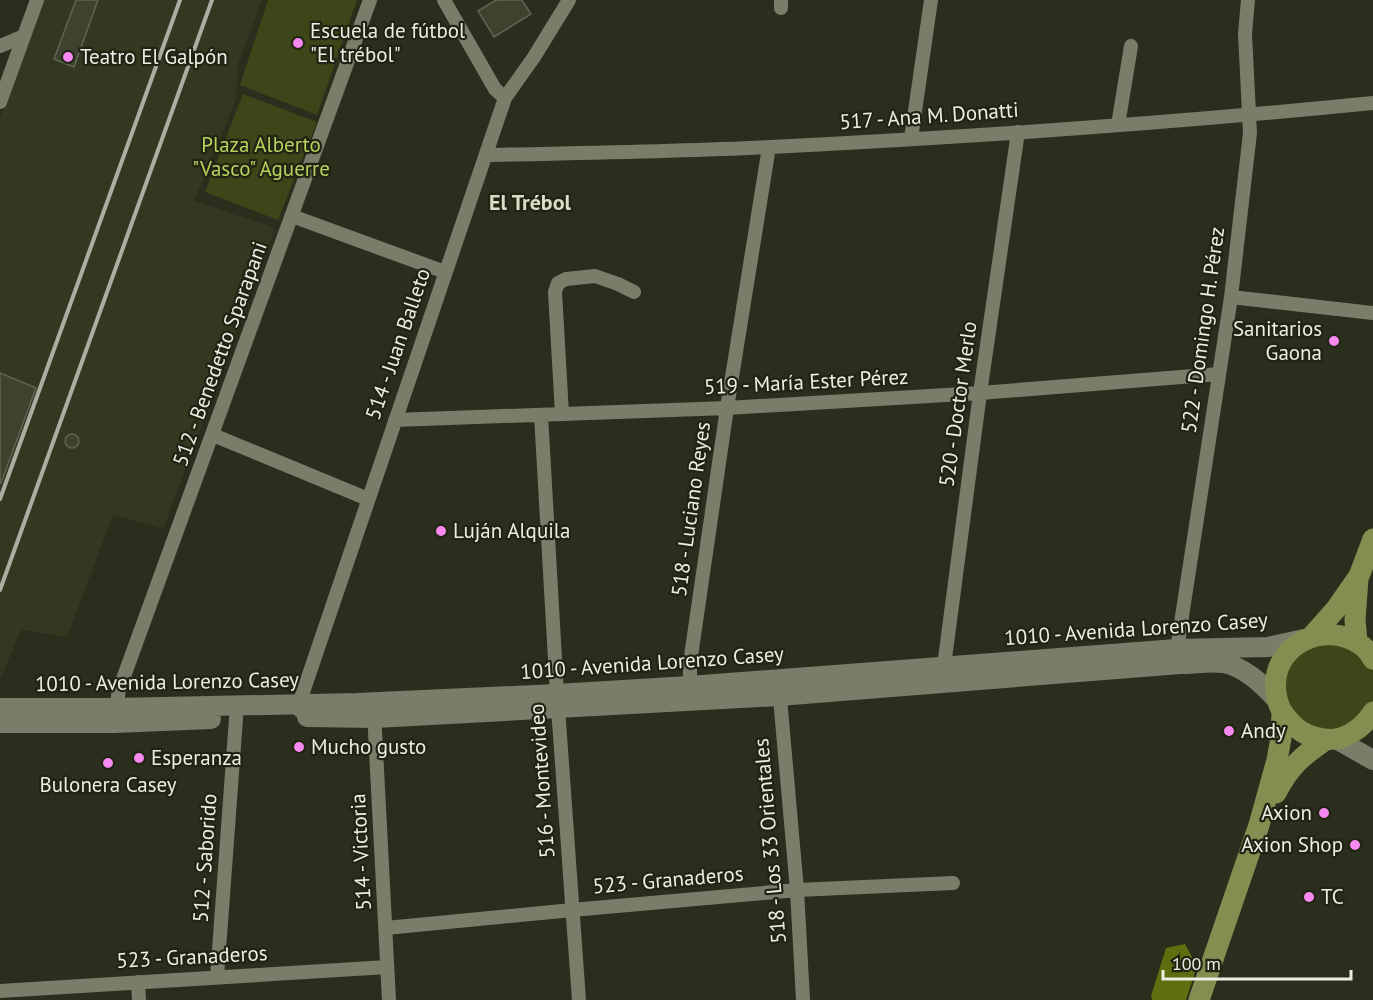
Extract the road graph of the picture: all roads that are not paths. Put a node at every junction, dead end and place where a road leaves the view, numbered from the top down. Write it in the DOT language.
graph roads {
  1 [pos="37,0"];
  2 [pos="370,0"];
  3 [pos="444,0"];
  4 [pos="569,0"];
  5 [pos="931,0"];
  6 [pos="1248,0"];
  7 [pos="24,36"];
  8 [pos="0,46"];
  9 [pos="1131,46"];
  10 [pos="505,98"];
  11 [pos="0,102"];
  12 [pos="1373,103"];
  13 [pos="1249,116"];
  14 [pos="1118,125"];
  15 [pos="1018,132"];
  16 [pos="910,139"];
  17 [pos="769,147"];
  18 [pos="486,155"];
  19 [pos="292,216"];
  20 [pos="445,272"];
  21 [pos="634,292"];
  22 [pos="1231,297"];
  23 [pos="1373,313"];
  24 [pos="1219,374"];
  25 [pos="980,393"];
  26 [pos="727,408"];
  27 [pos="561,414"];
  28 [pos="541,415"];
  29 [pos="395,420"];
  30 [pos="213,435"];
  31 [pos="368,499"];
  32 [pos="1373,539"];
  33 [pos="1359,576"];
  34 [pos="1308,638"];
  35 [pos="1367,649"];
  36 [pos="1178,657"];
  37 [pos="945,675"];
  38 [pos="779,687"];
  39 [pos="689,693"];
  40 [pos="558,701"];
  41 [pos="1280,706"];
  42 [pos="0,708"];
  43 [pos="300,710"];
  44 [pos="374,710"];
  45 [pos="237,712"];
  46 [pos="1373,712"];
  47 [pos="115,716"];
  48 [pos="0,723"];
  49 [pos="1331,739"];
  50 [pos="1373,760"];
  51 [pos="1259,825"];
  52 [pos="953,883"];
  53 [pos="797,891"];
  54 [pos="572,910"];
  55 [pos="386,928"];
  56 [pos="387,968"];
  57 [pos="217,977"];
  58 [pos="138,982"];
  59 [pos="0,991"];
  60 [pos="139,1000"];
  61 [pos="389,1000"];
  62 [pos="579,1000"];
  63 [pos="803,1000"];
  64 [pos="1199,1000"];
  1 -- 7 [label="street"];
  2 -- 19 [label="street, 512 - Benedetto Sparapani"];
  3 -- 10 [label="street"];
  4 -- 10 [label="street, 514 - Juan Balleto"];
  5 -- 16 [label="street"];
  6 -- 13 [label="street, 522 - Domingo H. Pérez"];
  7 -- 8 [label="street"];
  7 -- 11 [label="street"];
  9 -- 14 [label="street"];
  10 -- 18 [label="street, 514 - Juan Balleto"];
  12 -- 13 [label="street, 517 - Ana M. Donatti"];
  13 -- 14 [label="street, 517 - Ana M. Donatti"];
  13 -- 22 [label="street, 522 - Domingo H. Pérez"];
  14 -- 15 [label="street, 517 - Ana M. Donatti"];
  15 -- 16 [label="street, 517 - Ana M. Donatti"];
  15 -- 25 [label="street, 520 - Doctor Merlo"];
  16 -- 17 [label="street, 517 - Ana M. Donatti"];
  17 -- 18 [label="street, 517 - Ana M. Donatti"];
  17 -- 26 [label="street, 518 - Luciano Reyes"];
  18 -- 20 [label="street, 514 - Juan Balleto"];
  19 -- 20 [label="street"];
  19 -- 30 [label="street, 512 - Benedetto Sparapani"];
  20 -- 29 [label="street, 514 - Juan Balleto"];
  21 -- 27 [label="street"];
  22 -- 23 [label="street"];
  22 -- 24 [label="street, 522 - Domingo H. Pérez"];
  24 -- 25 [label="street, 519 - María Ester Pérez"];
  24 -- 36 [label="street, 522 - Domingo H. Pérez"];
  25 -- 26 [label="street, 519 - María Ester Pérez"];
  25 -- 37 [label="street, 520 - Doctor Merlo"];
  26 -- 27 [label="street, 519 - María Ester Pérez"];
  26 -- 39 [label="street, 518 - Luciano Reyes"];
  27 -- 28 [label="street, 519 - María Ester Pérez"];
  28 -- 29 [label="street, 519 - María Ester Pérez"];
  28 -- 40 [label="street, 516 - Montevideo"];
  29 -- 31 [label="street, 514 - Juan Balleto"];
  30 -- 31 [label="street"];
  30 -- 47 [label="street, 512 - Benedetto Sparapani"];
  31 -- 43 [label="street, 514 - Juan Balleto"];
  32 -- 33 [label="main road"];
  33 -- 34 [label="main road"];
  33 -- 35 [label="main road"];
  34 -- 35 [label="main road"];
  34 -- 36 [label="main road, 1010 - Avenida Lorenzo Casey"];
  34 -- 41 [label="main road"];
  36 -- 37 [label="main road, 1010 - Avenida Lorenzo Casey"];
  36 -- 41 [label="main road, 1010 - Avenida Lorenzo Casey"];
  37 -- 38 [label="main road, 1010 - Avenida Lorenzo Casey"];
  38 -- 39 [label="main road, 1010 - Avenida Lorenzo Casey"];
  38 -- 53 [label="street, 518 - Los 33 Orientales"];
  39 -- 40 [label="main road, 1010 - Avenida Lorenzo Casey"];
  40 -- 44 [label="main road, 1010 - Avenida Lorenzo Casey"];
  40 -- 54 [label="street, 516 - Montevideo"];
  41 -- 49 [label="main road"];
  41 -- 51 [label="main road"];
  42 -- 47 [label="main road, 1010 - Avenida Lorenzo Casey"];
  43 -- 44 [label="main road, 1010 - Avenida Lorenzo Casey"];
  43 -- 45 [label="main road, 1010 - Avenida Lorenzo Casey"];
  44 -- 55 [label="street, 514 - Victoria"];
  45 -- 47 [label="main road, 1010 - Avenida Lorenzo Casey"];
  45 -- 57 [label="street, 512 - Saborido"];
  46 -- 49 [label="main road"];
  47 -- 48 [label="main road, 1010 - Avenida Lorenzo Casey"];
  49 -- 50 [label="main road"];
  49 -- 51 [label="main road"];
  51 -- 64 [label="main road"];
  52 -- 53 [label="street, 523 - Granaderos"];
  53 -- 54 [label="street, 523 - Granaderos"];
  53 -- 63 [label="street, 518 - Los 33 Orientales"];
  54 -- 55 [label="street, 523 - Granaderos"];
  54 -- 62 [label="street, 516 - Montevideo"];
  55 -- 56 [label="street, 514 - Victoria"];
  56 -- 57 [label="street, 523 - Granaderos"];
  56 -- 61 [label="street, 514 - Victoria"];
  57 -- 58 [label="street, 523 - Granaderos"];
  58 -- 59 [label="street, 523 - Granaderos"];
  58 -- 60 [label="street"];
}
